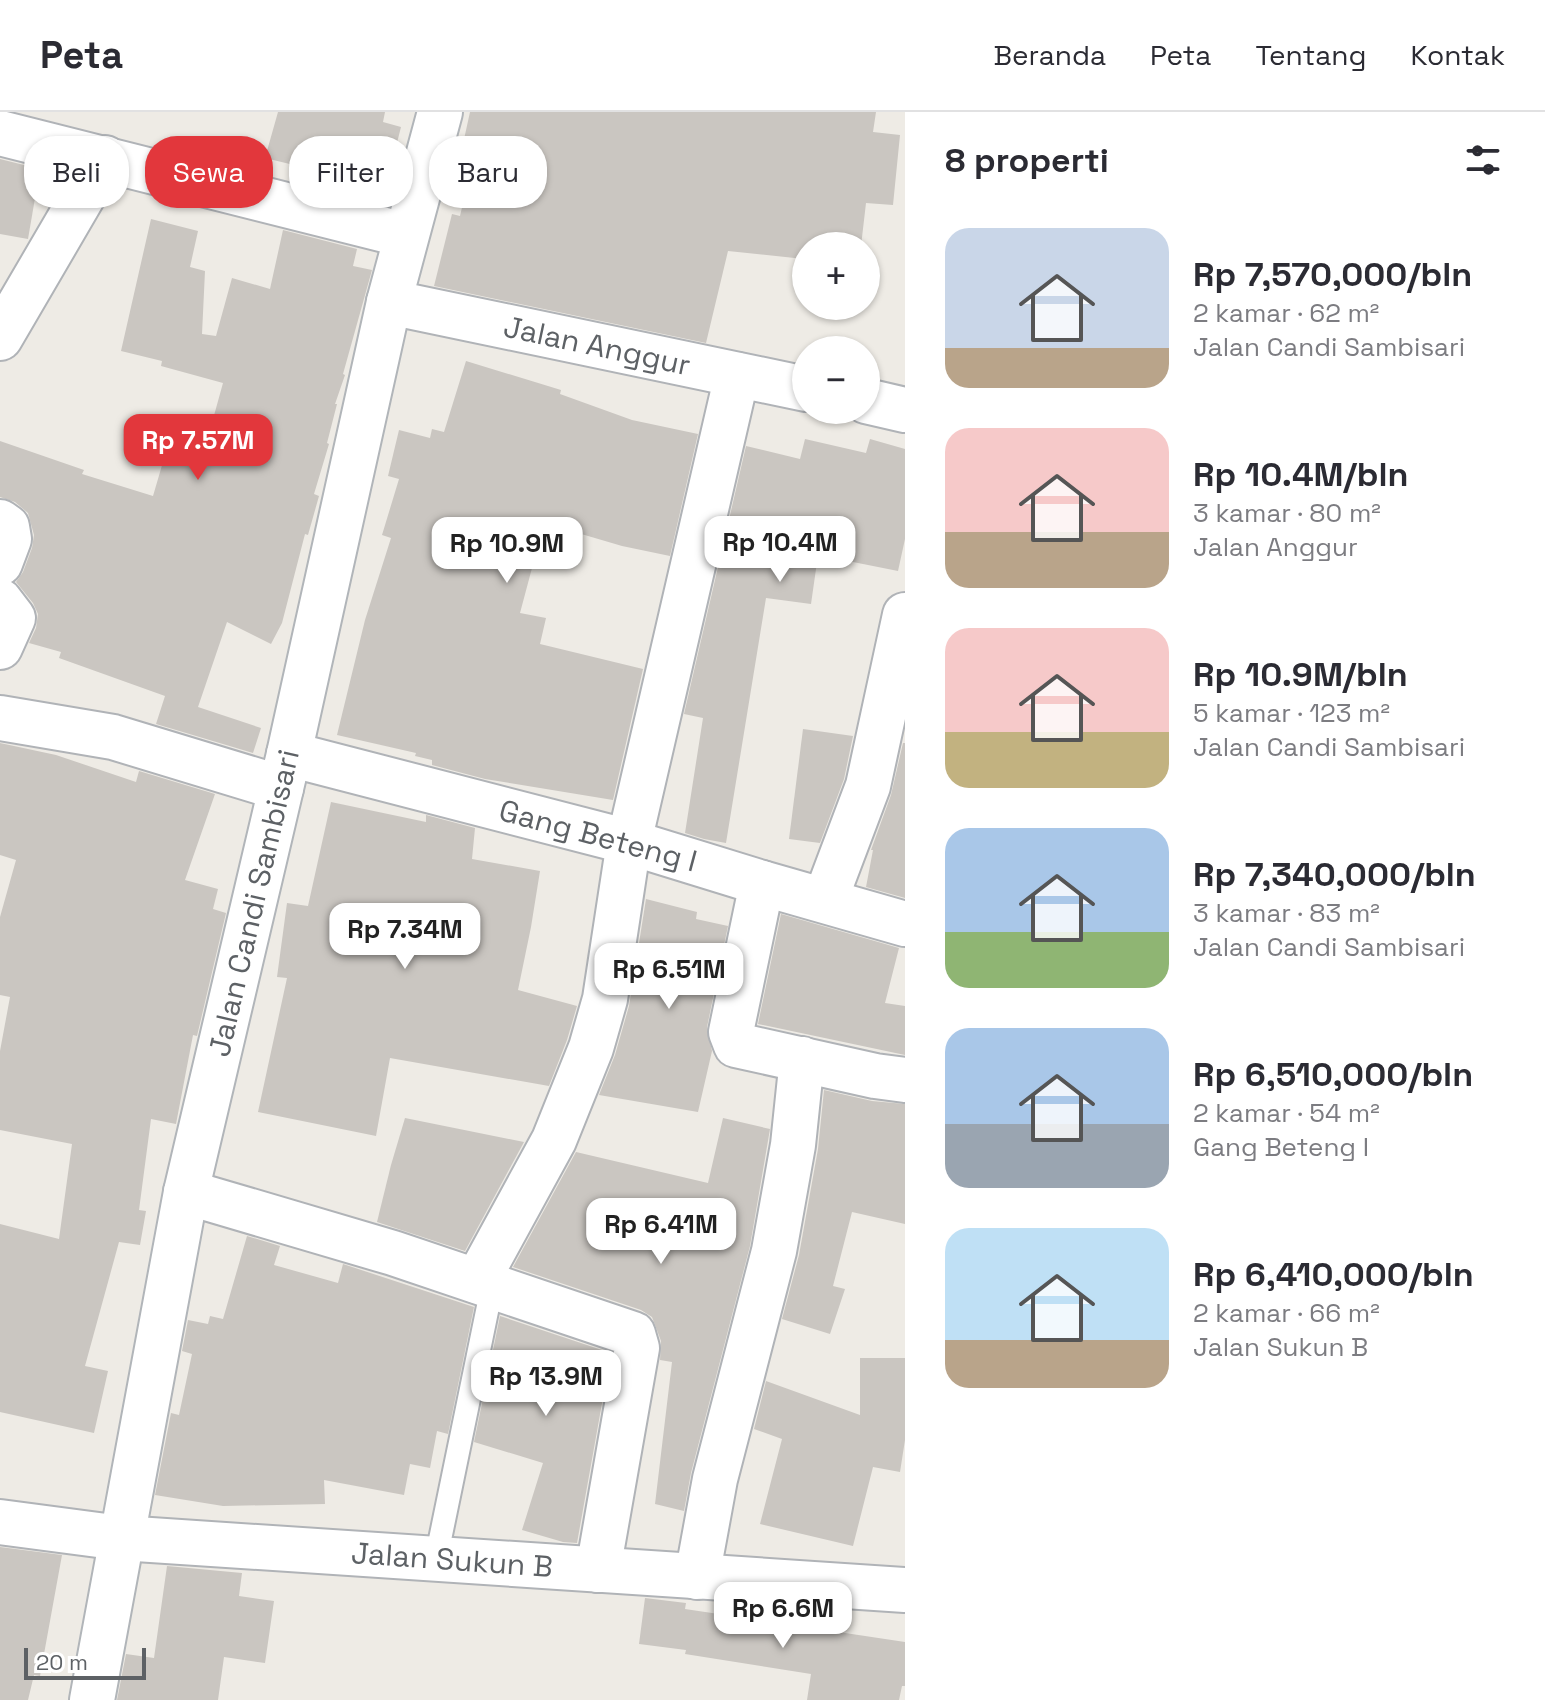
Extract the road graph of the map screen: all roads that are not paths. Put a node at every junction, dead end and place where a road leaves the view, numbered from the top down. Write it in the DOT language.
graph roads {
  1 [pos="440,112"];
  2 [pos="0,133"];
  3 [pos="24,139"];
  4 [pos="129,164"];
  5 [pos="76,208"];
  6 [pos="405,235"];
  7 [pos="389,302"];
  8 [pos="0,338"];
  9 [pos="737,375"];
  10 [pos="792,386"];
  11 [pos="880,404"];
  12 [pos="905,410"];
  13 [pos="0,522"];
  14 [pos="0,563"];
  15 [pos="0,601"];
  16 [pos="905,615"];
  17 [pos="0,647"];
  18 [pos="0,718"];
  19 [pos="285,771"];
  20 [pos="629,842"];
  21 [pos="762,883"];
  22 [pos="825,900"];
  23 [pos="905,924"];
  24 [pos="802,1059"];
  25 [pos="905,1080"];
  26 [pos="186,1192"];
  27 [pos="484,1284"];
  28 [pos="0,1522"];
  29 [pos="121,1538"];
  30 [pos="436,1559"];
  31 [pos="598,1570"];
  32 [pos="697,1577"];
  33 [pos="905,1590"];
  34 [pos="92,1700"];
  1 -- 6 [label="street, Jalan Candi Sambisari"];
  2 -- 3 [label="street"];
  4 -- 6 [label="street"];
  5 -- 8 [label="street"];
  6 -- 7 [label="street, Jalan Candi Sambisari"];
  7 -- 9 [label="street, Jalan Anggur"];
  7 -- 19 [label="street, Jalan Candi Sambisari"];
  9 -- 10 [label="street, Jalan Anggur"];
  9 -- 20 [label="street"];
  11 -- 12 [label="street"];
  13 -- 14 [label="street"];
  15 -- 17 [label="street"];
  16 -- 22 [label="street"];
  18 -- 19 [label="street, Gang Beteng I"];
  19 -- 20 [label="street, Gang Beteng I"];
  19 -- 26 [label="street, Jalan Candi Sambisari"];
  20 -- 21 [label="street, Gang Beteng I"];
  20 -- 27 [label="street"];
  21 -- 22 [label="street, Gang Beteng I"];
  21 -- 24 [label="street"];
  22 -- 23 [label="street, Gang Beteng I"];
  24 -- 25 [label="street"];
  24 -- 32 [label="street"];
  26 -- 27 [label="street"];
  26 -- 29 [label="street, Jalan Candi Sambisari"];
  27 -- 30 [label="lane"];
  27 -- 31 [label="street"];
  28 -- 29 [label="street, Jalan Sukun B"];
  29 -- 30 [label="street, Jalan Sukun B"];
  29 -- 34 [label="street, Jalan Candi Sambisari"];
  30 -- 31 [label="street, Jalan Sukun B"];
  31 -- 32 [label="street, Jalan Sukun B"];
  32 -- 33 [label="street, Jalan Sukun B"];
}
